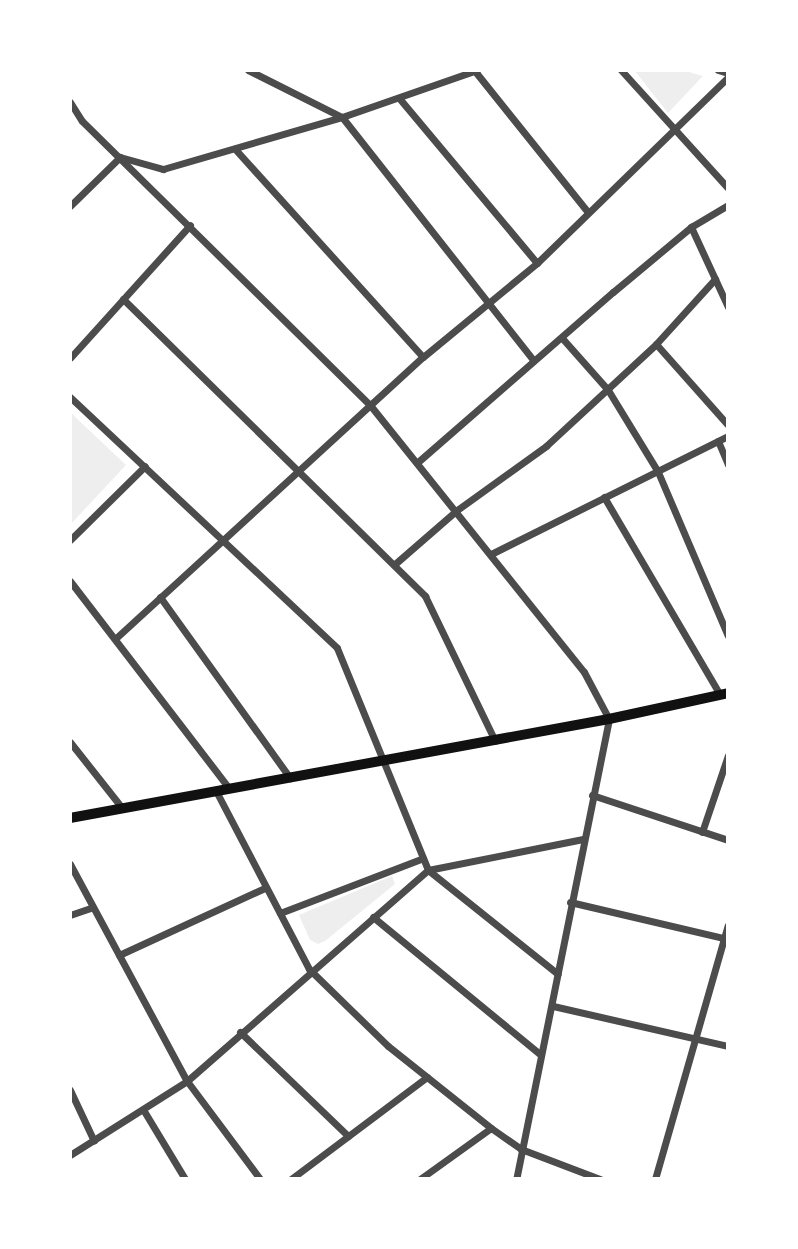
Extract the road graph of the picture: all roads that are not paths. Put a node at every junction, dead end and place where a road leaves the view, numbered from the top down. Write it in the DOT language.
graph roads {
  1 [pos="248,70"];
  2 [pos="475,70"];
  3 [pos="621,70"];
  4 [pos="718,70"];
  5 [pos="728,75"];
  6 [pos="399,98"];
  7 [pos="70,102"];
  8 [pos="342,117"];
  9 [pos="674,127"];
  10 [pos="235,149"];
  11 [pos="120,157"];
  12 [pos="728,188"];
  13 [pos="728,205"];
  14 [pos="70,206"];
  15 [pos="587,211"];
  16 [pos="190,225"];
  17 [pos="691,227"];
  18 [pos="537,263"];
  19 [pos="715,279"];
  20 [pos="123,299"];
  21 [pos="486,301"];
  22 [pos="728,307"];
  23 [pos="562,338"];
  24 [pos="656,344"];
  25 [pos="423,357"];
  26 [pos="70,358"];
  27 [pos="534,361"];
  28 [pos="608,390"];
  29 [pos="70,397"];
  30 [pos="370,405"];
  31 [pos="728,425"];
  32 [pos="728,436"];
  33 [pos="718,441"];
  34 [pos="419,461"];
  35 [pos="728,465"];
  36 [pos="145,466"];
  37 [pos="297,471"];
  38 [pos="658,471"];
  39 [pos="604,497"];
  40 [pos="457,510"];
  41 [pos="70,540"];
  42 [pos="223,540"];
  43 [pos="491,554"];
  44 [pos="396,563"];
  45 [pos="70,581"];
  46 [pos="160,597"];
  47 [pos="728,636"];
  48 [pos="116,638"];
  49 [pos="724,694"];
  50 [pos="610,719"];
  51 [pos="495,741"];
  52 [pos="70,742"];
  53 [pos="728,755"];
  54 [pos="383,760"];
  55 [pos="290,778"];
  56 [pos="229,788"];
  57 [pos="216,791"];
  58 [pos="592,795"];
  59 [pos="123,809"];
  60 [pos="70,818"];
  61 [pos="702,832"];
  62 [pos="583,839"];
  63 [pos="728,840"];
  64 [pos="423,858"];
  65 [pos="70,864"];
  66 [pos="428,870"];
  67 [pos="265,888"];
  68 [pos="570,902"];
  69 [pos="93,907"];
  70 [pos="280,914"];
  71 [pos="70,915"];
  72 [pos="373,918"];
  73 [pos="728,925"];
  74 [pos="724,938"];
  75 [pos="119,955"];
  76 [pos="309,969"];
  77 [pos="558,974"];
  78 [pos="553,1006"];
  79 [pos="240,1032"];
  80 [pos="696,1038"];
  81 [pos="728,1046"];
  82 [pos="541,1055"];
  83 [pos="426,1077"];
  84 [pos="187,1081"];
  85 [pos="70,1090"];
  86 [pos="144,1111"];
  87 [pos="491,1128"];
  88 [pos="348,1136"];
  89 [pos="94,1141"];
  90 [pos="521,1149"];
  91 [pos="70,1155"];
  92 [pos="184,1179"];
  93 [pos="260,1179"];
  94 [pos="291,1179"];
  95 [pos="420,1179"];
  96 [pos="516,1179"];
  97 [pos="600,1179"];
  98 [pos="655,1179"];
  1 -- 8 [label="street"];
  2 -- 6 [label="street"];
  2 -- 15 [label="street"];
  3 -- 9 [label="street"];
  4 -- 5 [label="street"];
  5 -- 9 [label="street"];
  6 -- 8 [label="street"];
  6 -- 18 [label="street"];
  7 -- 11 [label="street"];
  8 -- 10 [label="street"];
  8 -- 21 [label="street"];
  9 -- 12 [label="street"];
  9 -- 15 [label="street"];
  10 -- 11 [label="street"];
  10 -- 25 [label="street"];
  11 -- 14 [label="street"];
  11 -- 16 [label="street"];
  13 -- 17 [label="street"];
  15 -- 18 [label="street"];
  16 -- 20 [label="street"];
  16 -- 30 [label="street"];
  17 -- 19 [label="street"];
  17 -- 23 [label="street"];
  18 -- 21 [label="street"];
  19 -- 22 [label="street"];
  19 -- 24 [label="street"];
  20 -- 26 [label="street"];
  20 -- 37 [label="street"];
  21 -- 25 [label="street"];
  21 -- 27 [label="street"];
  23 -- 27 [label="street"];
  23 -- 28 [label="street"];
  24 -- 28 [label="street"];
  24 -- 31 [label="street"];
  25 -- 30 [label="street"];
  27 -- 34 [label="street"];
  28 -- 38 [label="street"];
  28 -- 40 [label="street"];
  29 -- 36 [label="street"];
  30 -- 34 [label="street"];
  30 -- 37 [label="street"];
  32 -- 33 [label="street"];
  33 -- 35 [label="street"];
  33 -- 38 [label="street"];
  34 -- 40 [label="street"];
  36 -- 41 [label="street"];
  36 -- 42 [label="street"];
  37 -- 42 [label="street"];
  37 -- 44 [label="street"];
  38 -- 39 [label="street"];
  38 -- 47 [label="street"];
  39 -- 43 [label="street"];
  39 -- 49 [label="street"];
  40 -- 43 [label="street"];
  40 -- 44 [label="street"];
  42 -- 46 [label="street"];
  42 -- 54 [label="street"];
  43 -- 50 [label="street"];
  44 -- 51 [label="street"];
  45 -- 48 [label="street"];
  46 -- 48 [label="street"];
  46 -- 55 [label="street"];
  48 -- 56 [label="street"];
  49 -- 50 [label="main road"];
  50 -- 51 [label="main road"];
  50 -- 58 [label="street"];
  51 -- 54 [label="main road"];
  52 -- 59 [label="street"];
  53 -- 61 [label="street"];
  54 -- 55 [label="main road"];
  54 -- 64 [label="street"];
  55 -- 56 [label="main road"];
  56 -- 57 [label="main road"];
  57 -- 59 [label="main road"];
  57 -- 67 [label="street"];
  58 -- 61 [label="street"];
  58 -- 62 [label="street"];
  59 -- 60 [label="main road"];
  61 -- 63 [label="street"];
  62 -- 66 [label="street"];
  62 -- 68 [label="street"];
  64 -- 66 [label="street"];
  64 -- 70 [label="street"];
  65 -- 69 [label="street"];
  66 -- 72 [label="street"];
  66 -- 77 [label="street"];
  67 -- 70 [label="street"];
  67 -- 75 [label="street"];
  68 -- 74 [label="street"];
  68 -- 77 [label="street"];
  69 -- 71 [label="street"];
  69 -- 75 [label="street"];
  70 -- 76 [label="street"];
  72 -- 76 [label="street"];
  72 -- 82 [label="street"];
  73 -- 74 [label="street"];
  74 -- 80 [label="street"];
  75 -- 84 [label="street"];
  76 -- 79 [label="street"];
  76 -- 83 [label="street"];
  77 -- 78 [label="street"];
  78 -- 80 [label="street"];
  78 -- 82 [label="street"];
  79 -- 84 [label="street"];
  79 -- 88 [label="street"];
  80 -- 81 [label="street"];
  80 -- 98 [label="street"];
  82 -- 90 [label="street"];
  83 -- 87 [label="street"];
  83 -- 88 [label="street"];
  84 -- 86 [label="street"];
  84 -- 93 [label="street"];
  85 -- 89 [label="street"];
  86 -- 89 [label="street"];
  86 -- 92 [label="street"];
  87 -- 90 [label="street"];
  87 -- 95 [label="street"];
  88 -- 94 [label="street"];
  89 -- 91 [label="street"];
  90 -- 96 [label="street"];
  90 -- 97 [label="street"];
}
